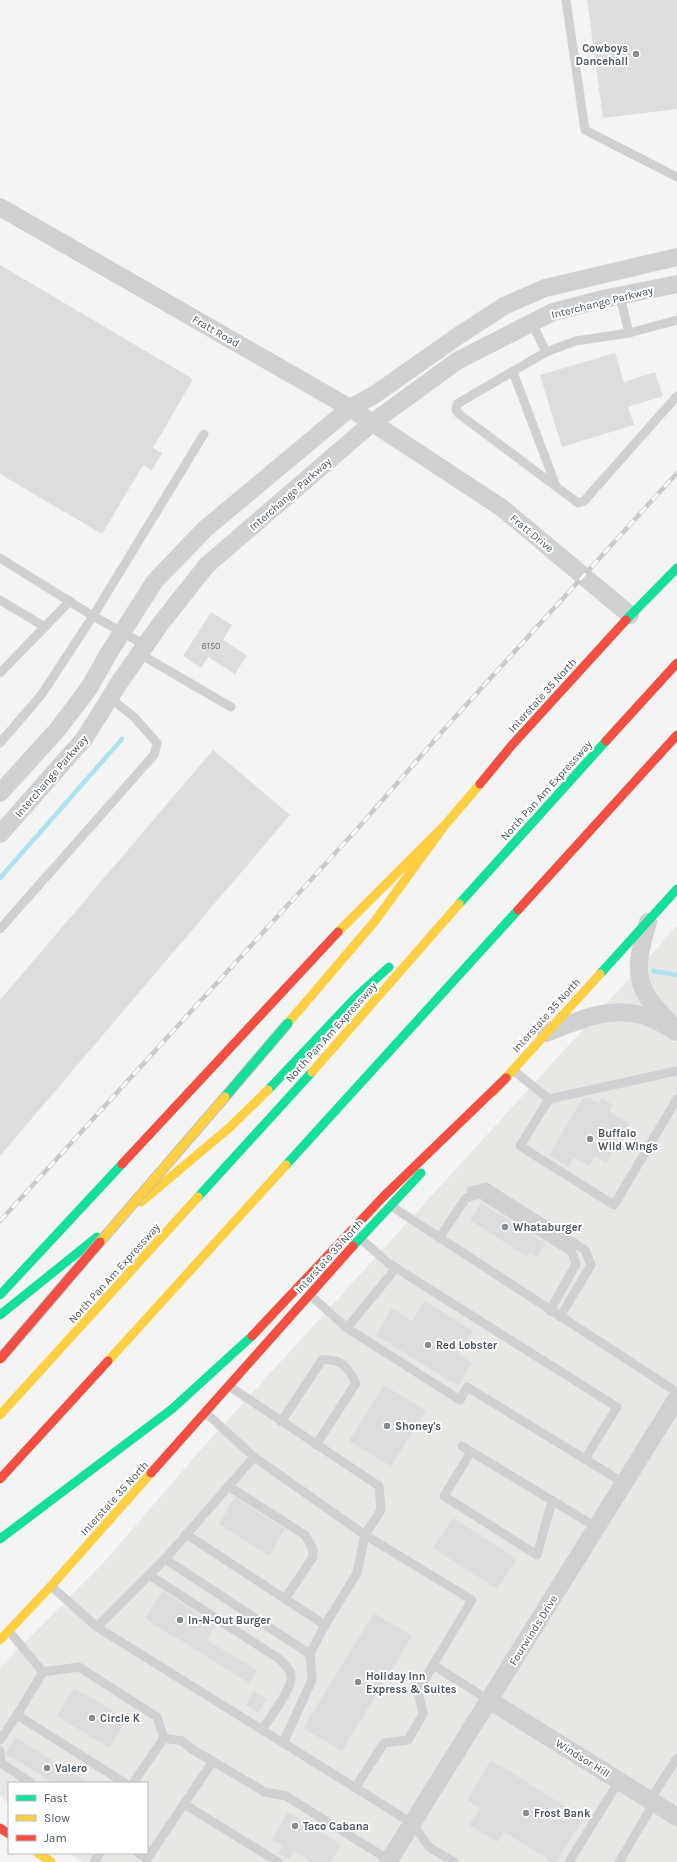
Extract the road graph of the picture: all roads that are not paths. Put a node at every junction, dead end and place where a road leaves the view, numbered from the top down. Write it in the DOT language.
graph roads {
  1 [pos="566,0"];
  2 [pos="677,177"];
  3 [pos="0,207"];
  4 [pos="677,257"];
  5 [pos="677,284"];
  6 [pos="620,296"];
  7 [pos="677,320"];
  8 [pos="532,323"];
  9 [pos="629,333"];
  10 [pos="546,352"];
  11 [pos="513,372"];
  12 [pos="677,396"];
  13 [pos="350,408"];
  14 [pos="372,423"];
  15 [pos="204,434"];
  16 [pos="429,460"];
  17 [pos="556,486"];
  18 [pos="0,558"];
  19 [pos="677,568"];
  20 [pos="0,600"];
  21 [pos="70,601"];
  22 [pos="630,615"];
  23 [pos="93,616"];
  24 [pos="45,627"];
  25 [pos="122,631"];
  26 [pos="144,650"];
  27 [pos="677,664"];
  28 [pos="0,673"];
  29 [pos="110,698"];
  30 [pos="231,707"];
  31 [pos="677,735"];
  32 [pos="0,743"];
  33 [pos="0,793"];
  34 [pos="445,826"];
  35 [pos="0,834"];
  36 [pos="677,889"];
  37 [pos="462,900"];
  38 [pos="649,919"];
  39 [pos="0,929"];
  40 [pos="677,1032"];
  41 [pos="546,1034"];
  42 [pos="513,1070"];
  43 [pos="677,1071"];
  44 [pos="506,1078"];
  45 [pos="549,1098"];
  46 [pos="677,1099"];
  47 [pos="466,1198"];
  48 [pos="391,1206"];
  49 [pos="360,1238"];
  50 [pos="439,1238"];
  51 [pos="396,1268"];
  52 [pos="0,1295"];
  53 [pos="310,1295"];
  54 [pos="550,1311"];
  55 [pos="0,1314"];
  56 [pos="560,1317"];
  57 [pos="346,1328"];
  58 [pos="0,1358"];
  59 [pos="229,1386"];
  60 [pos="677,1392"];
  61 [pos="674,1408"];
  62 [pos="206,1413"];
  63 [pos="0,1415"];
  64 [pos="281,1422"];
  65 [pos="316,1445"];
  66 [pos="462,1446"];
  67 [pos="471,1452"];
  68 [pos="254,1457"];
  69 [pos="585,1459"];
  70 [pos="0,1479"];
  71 [pos="624,1483"];
  72 [pos="228,1486"];
  73 [pos="552,1501"];
  74 [pos="596,1527"];
  75 [pos="186,1534"];
  76 [pos="365,1535"];
  77 [pos="0,1539"];
  78 [pos="165,1559"];
  79 [pos="149,1575"];
  80 [pos="51,1586"];
  81 [pos="284,1599"];
  82 [pos="325,1625"];
  83 [pos="97,1627"];
  84 [pos="9,1631"];
  85 [pos="0,1640"];
  86 [pos="310,1654"];
  87 [pos="433,1665"];
  88 [pos="43,1672"];
  89 [pos="489,1700"];
  90 [pos="17,1715"];
  91 [pos="262,1730"];
  92 [pos="164,1738"];
  93 [pos="0,1740"];
  94 [pos="283,1743"];
  95 [pos="0,1751"];
  96 [pos="677,1758"];
  97 [pos="213,1761"];
  98 [pos="619,1781"];
  99 [pos="30,1782"];
  100 [pos="123,1782"];
  101 [pos="134,1782"];
  102 [pos="355,1788"];
  103 [pos="652,1802"];
  104 [pos="184,1804"];
  105 [pos="677,1817"];
  106 [pos="412,1823"];
  107 [pos="40,1854"];
  108 [pos="140,1854"];
  109 [pos="388,1861"];
  110 [pos="52,1862"];
  111 [pos="278,1862"];
  112 [pos="454,1862"];
  113 [pos="569,1862"];
  114 [pos="619,1862"];
  1 -- 2 [label="lane"];
  3 -- 13 [label="street, Fratt Road"];
  4 -- 13 [label="street"];
  5 -- 6 [label="street, Interchange Parkway"];
  6 -- 8 [label="street, Interchange Parkway"];
  6 -- 9 [label="lane"];
  7 -- 9 [label="lane"];
  8 -- 10 [label="lane"];
  8 -- 14 [label="street, Interchange Parkway"];
  9 -- 10 [label="lane"];
  10 -- 11 [label="lane"];
  11 -- 17 [label="lane"];
  11 -- 17 [label="lane"];
  12 -- 17 [label="lane"];
  13 -- 14 [label="street, Fratt Road"];
  13 -- 25 [label="street"];
  14 -- 16 [label="street, Fratt Road"];
  14 -- 26 [label="street, Interchange Parkway"];
  15 -- 23 [label="lane"];
  16 -- 22 [label="street, Fratt Drive"];
  18 -- 21 [label="lane"];
  19 -- 22 [label="main road, Interstate 35 North"];
  20 -- 24 [label="lane"];
  21 -- 23 [label="lane"];
  21 -- 24 [label="lane"];
  22 -- 34 [label="main road, Interstate 35 North"];
  23 -- 25 [label="lane"];
  23 -- 32 [label="lane"];
  24 -- 28 [label="lane"];
  25 -- 26 [label="lane"];
  25 -- 33 [label="street"];
  26 -- 29 [label="street, Interchange Parkway"];
  26 -- 30 [label="lane"];
  27 -- 37 [label="main road, North Pan Am Expressway"];
  29 -- 35 [label="street, Interchange Parkway"];
  29 -- 39 [label="lane"];
  31 -- 70 [label="main road"];
  34 -- 52 [label="main road, Interstate 35 North"];
  34 -- 58 [label="main road, bridge"];
  36 -- 38 [label="main road, Interstate 35 North"];
  37 -- 55 [label="main road"];
  37 -- 63 [label="main road, North Pan Am Expressway"];
  38 -- 40 [label="street"];
  38 -- 41 [label="main road, Interstate 35 North"];
  40 -- 41 [label="street"];
  41 -- 42 [label="main road, Interstate 35 North"];
  42 -- 44 [label="main road, Interstate 35 North"];
  42 -- 45 [label="lane"];
  43 -- 45 [label="lane"];
  44 -- 48 [label="main road, Interstate 35 North"];
  44 -- 77 [label="main road"];
  45 -- 46 [label="lane"];
  47 -- 50 [label="lane"];
  47 -- 54 [label="lane"];
  47 -- 56 [label="lane"];
  48 -- 49 [label="main road, Interstate 35 North"];
  48 -- 50 [label="lane"];
  49 -- 51 [label="lane"];
  49 -- 53 [label="main road, Interstate 35 North"];
  50 -- 54 [label="lane"];
  51 -- 57 [label="lane"];
  51 -- 69 [label="lane"];
  53 -- 57 [label="lane"];
  53 -- 59 [label="main road, Interstate 35 North"];
  54 -- 56 [label="lane"];
  56 -- 60 [label="lane"];
  57 -- 69 [label="lane"];
  59 -- 62 [label="main road, Interstate 35 North"];
  59 -- 64 [label="lane"];
  61 -- 71 [label="street, Fourwinds Drive"];
  62 -- 68 [label="lane"];
  62 -- 80 [label="main road, Interstate 35 North"];
  64 -- 65 [label="lane"];
  64 -- 65 [label="lane"];
  65 -- 76 [label="lane"];
  66 -- 67 [label="lane"];
  67 -- 73 [label="lane"];
  67 -- 73 [label="lane"];
  68 -- 72 [label="lane"];
  68 -- 76 [label="lane"];
  69 -- 71 [label="lane"];
  71 -- 74 [label="street, Fourwinds Drive"];
  72 -- 75 [label="lane"];
  72 -- 81 [label="lane"];
  73 -- 74 [label="lane"];
  74 -- 89 [label="street, Fourwinds Drive"];
  75 -- 78 [label="lane"];
  75 -- 81 [label="lane"];
  76 -- 82 [label="lane"];
  76 -- 87 [label="lane"];
  78 -- 79 [label="lane"];
  78 -- 86 [label="lane"];
  79 -- 83 [label="lane"];
  79 -- 91 [label="lane"];
  80 -- 83 [label="lane"];
  80 -- 84 [label="main road, Interstate 35 North"];
  81 -- 82 [label="lane"];
  82 -- 86 [label="lane"];
  83 -- 91 [label="lane"];
  84 -- 85 [label="main road, Interstate 35 North"];
  84 -- 88 [label="lane"];
  86 -- 94 [label="lane"];
  87 -- 89 [label="lane"];
  87 -- 102 [label="lane"];
  88 -- 90 [label="lane"];
  88 -- 92 [label="lane"];
  89 -- 98 [label="street, Windsor Hill"];
  89 -- 106 [label="street, Fourwinds Drive"];
  90 -- 93 [label="lane"];
  90 -- 100 [label="lane"];
  91 -- 94 [label="lane"];
  92 -- 97 [label="lane"];
  92 -- 101 [label="lane"];
  94 -- 102 [label="lane"];
  95 -- 99 [label="lane"];
  96 -- 103 [label="lane"];
  97 -- 104 [label="lane"];
  97 -- 109 [label="lane"];
  98 -- 103 [label="street, Windsor Hill"];
  98 -- 113 [label="lane"];
  102 -- 106 [label="lane"];
  103 -- 105 [label="street, Windsor Hill"];
  103 -- 114 [label="lane"];
  104 -- 108 [label="lane"];
  104 -- 111 [label="lane"];
  106 -- 109 [label="street, Fourwinds Drive"];
  106 -- 112 [label="lane"];
  107 -- 110 [label="main road"];
}
